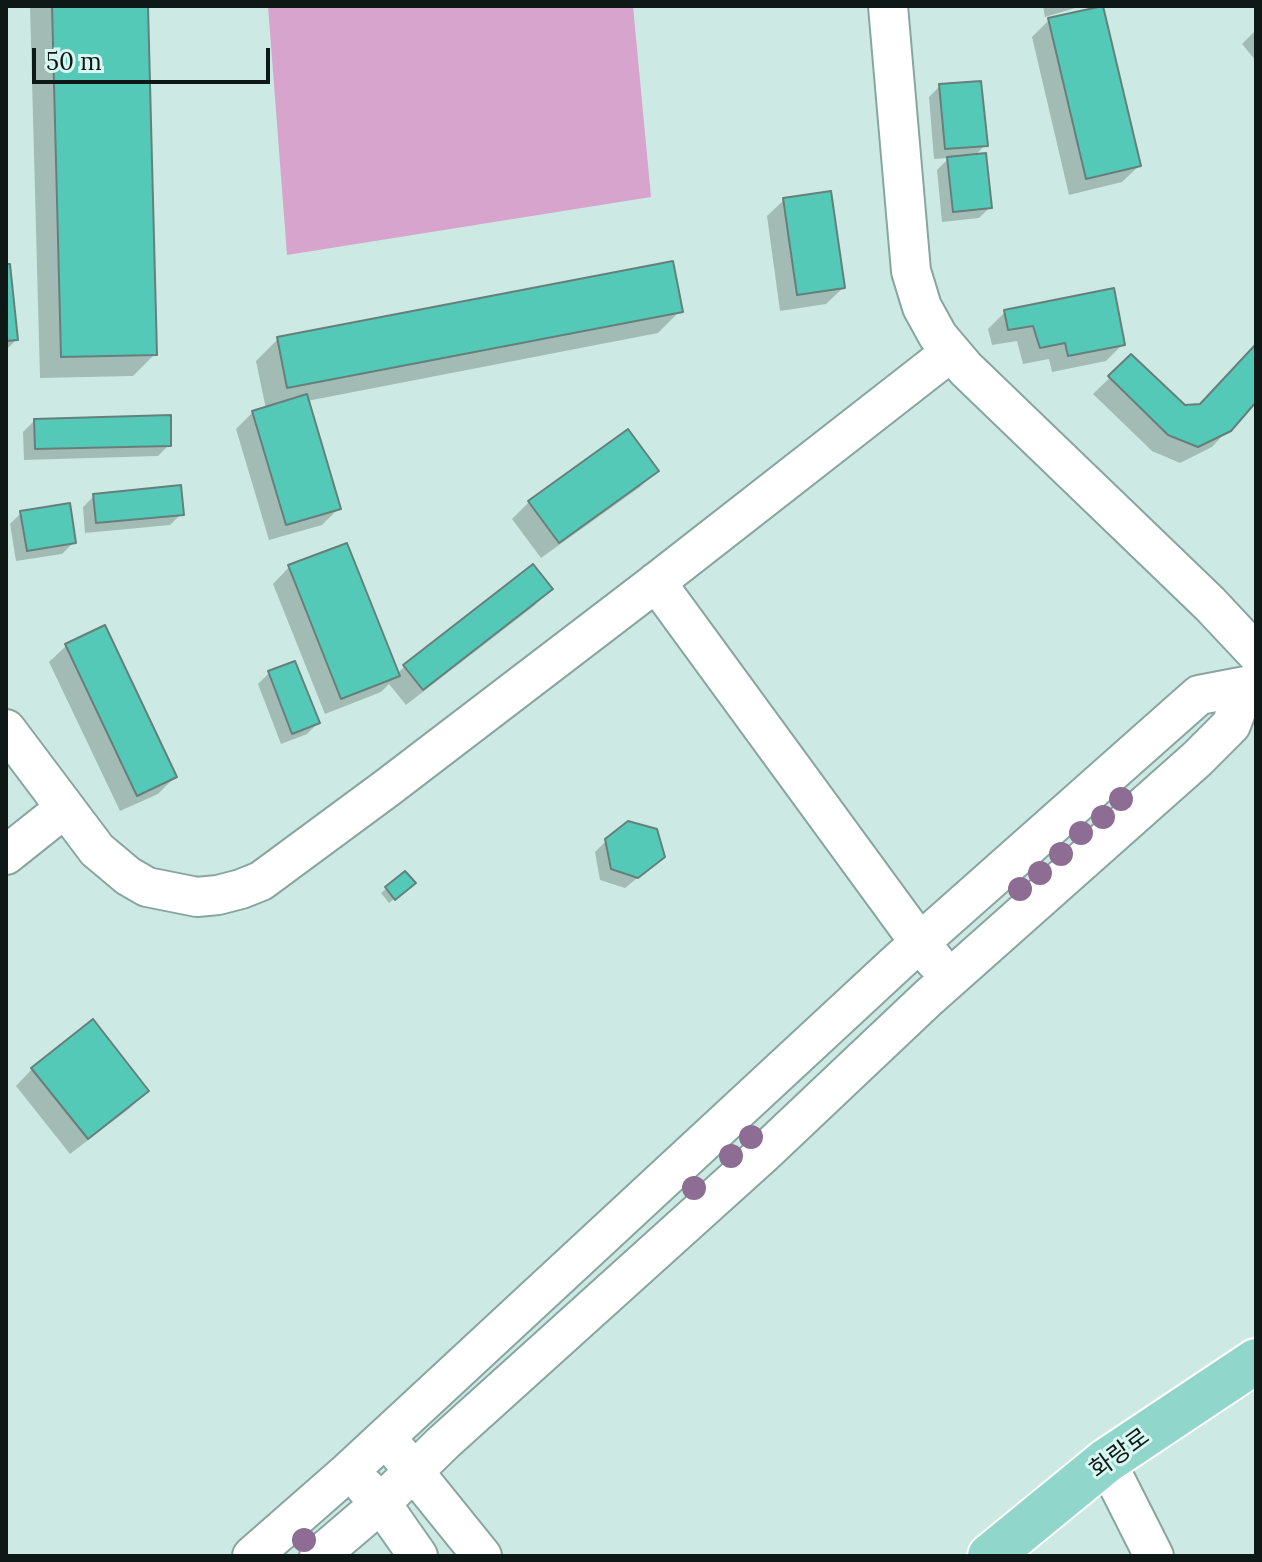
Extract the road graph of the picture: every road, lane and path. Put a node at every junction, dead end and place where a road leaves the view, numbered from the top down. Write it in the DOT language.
graph roads {
  1 [pos="888,6"];
  2 [pos="951,352"];
  3 [pos="656,582"];
  4 [pos="1253,671"];
  5 [pos="6,729"];
  6 [pos="65,808"];
  7 [pos="6,855"];
  8 [pos="920,943"];
  9 [pos="950,978"];
  10 [pos="1256,1361"];
  11 [pos="384,1437"];
  12 [pos="1106,1461"];
  13 [pos="349,1471"];
  14 [pos="415,1471"];
  15 [pos="381,1503"];
  16 [pos="252,1556"];
  17 [pos="319,1556"];
  18 [pos="418,1556"];
  19 [pos="482,1556"];
  20 [pos="990,1556"];
  21 [pos="1154,1556"];
  1 -- 2 [label="street"];
  2 -- 3 [label="street"];
  2 -- 4 [label="street"];
  3 -- 6 [label="street"];
  3 -- 8 [label="street"];
  4 -- 8 [label="street"];
  4 -- 9 [label="street"];
  5 -- 6 [label="street"];
  6 -- 7 [label="street"];
  8 -- 9 [label="street"];
  8 -- 11 [label="street"];
  9 -- 14 [label="street"];
  10 -- 12 [label="main road, 화랑로"];
  11 -- 13 [label="street"];
  11 -- 14 [label="street"];
  12 -- 20 [label="main road, 화랑로"];
  12 -- 21 [label="street"];
  13 -- 15 [label="street"];
  13 -- 16 [label="street"];
  14 -- 15 [label="street"];
  14 -- 19 [label="street"];
  15 -- 17 [label="street"];
  15 -- 18 [label="street"];
}
